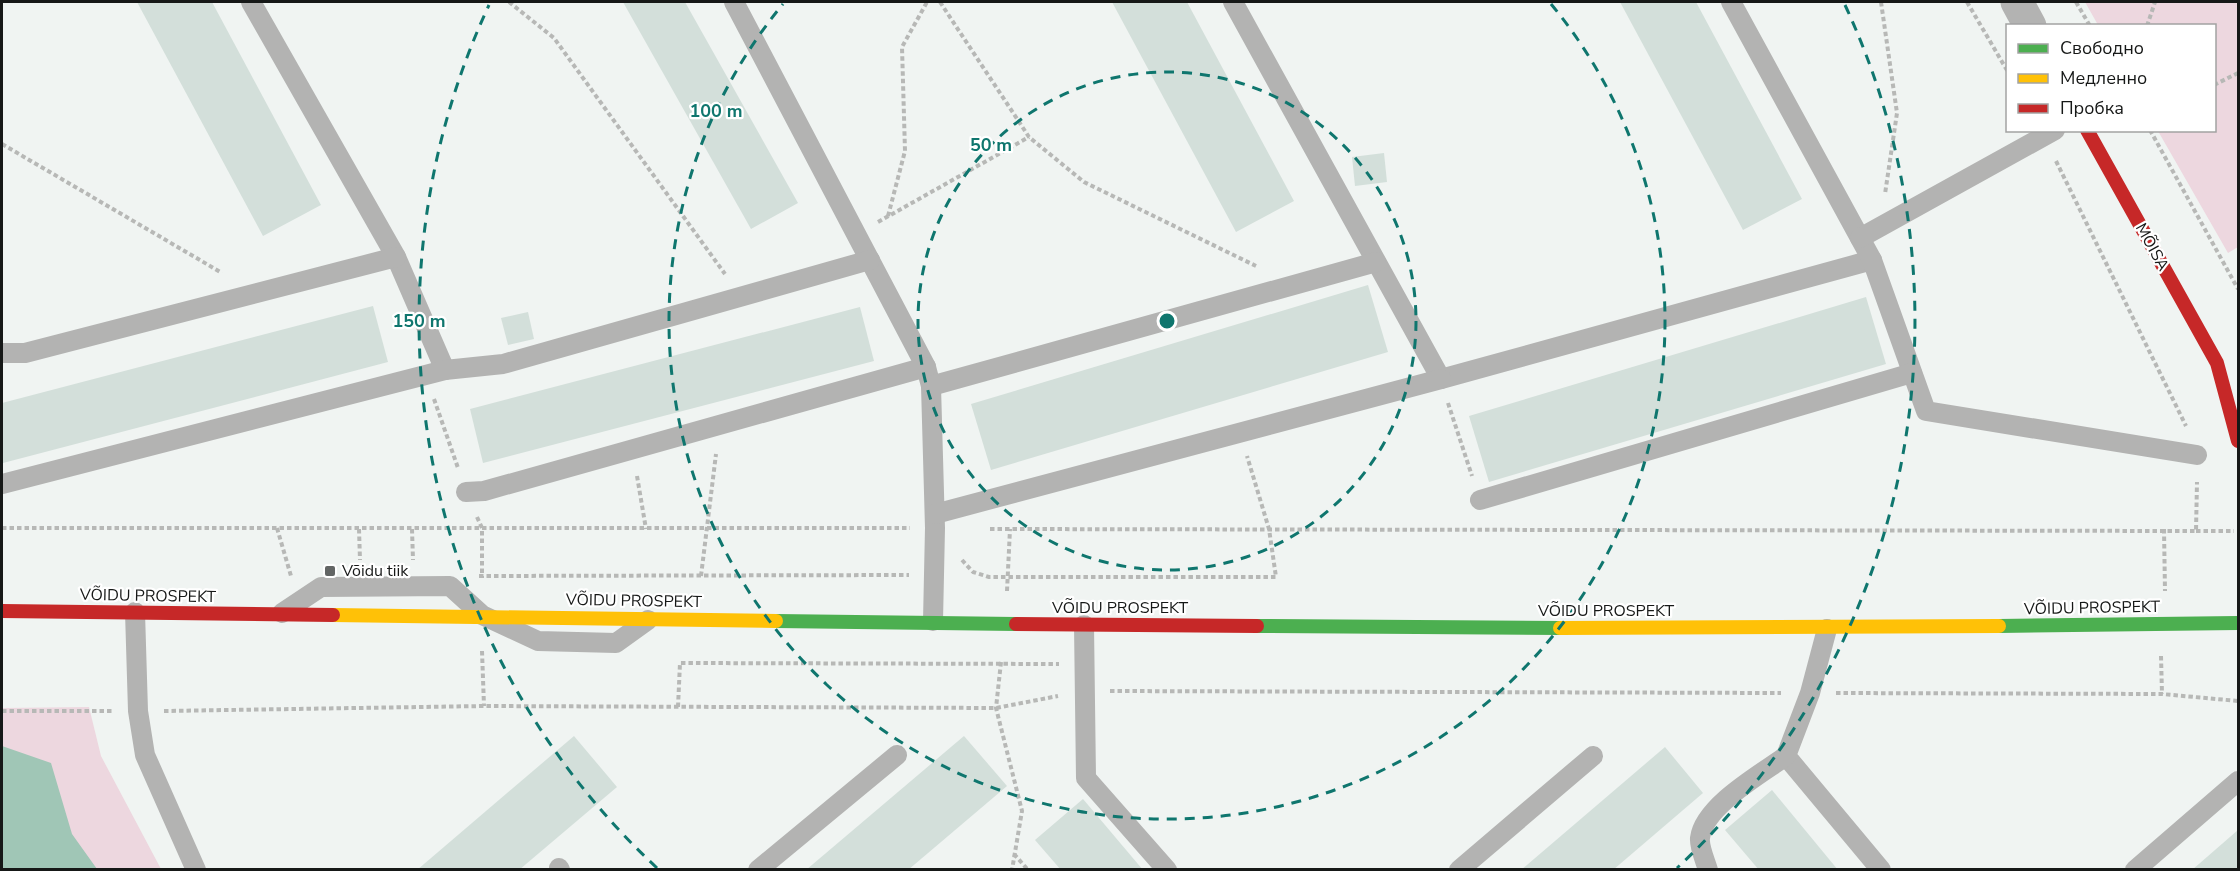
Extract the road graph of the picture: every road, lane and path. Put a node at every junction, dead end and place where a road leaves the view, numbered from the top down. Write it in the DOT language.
graph roads {
  1 [pos="251,2"];
  2 [pos="509,2"];
  3 [pos="734,2"];
  4 [pos="927,2"];
  5 [pos="940,2"];
  6 [pos="1233,2"];
  7 [pos="1731,2"];
  8 [pos="1881,2"];
  9 [pos="1968,2"];
  10 [pos="2017,2"];
  11 [pos="2076,2"];
  12 [pos="2155,2"];
  13 [pos="2029,24"];
  14 [pos="2089,24"];
  15 [pos="2148,24"];
  16 [pos="2006,70"];
  17 [pos="2238,73"];
  18 [pos="2216,84"];
  19 [pos="2088,132"];
  20 [pos="2151,132"];
  21 [pos="2049,134"];
  22 [pos="1029,137"];
  23 [pos="2,144"];
  24 [pos="888,216"];
  25 [pos="1881,226"];
  26 [pos="856,234"];
  27 [pos="1860,238"];
  28 [pos="396,257"];
  29 [pos="870,260"];
  30 [pos="1872,260"];
  31 [pos="1376,262"];
  32 [pos="1295,285"];
  33 [pos="2238,289"];
  34 [pos="257,293"];
  35 [pos="741,297"];
  36 [pos="2,353"];
  37 [pos="926,367"];
  38 [pos="1912,372"];
  39 [pos="436,373"];
  40 [pos="2228,374"];
  41 [pos="1441,379"];
  42 [pos="931,387"];
  43 [pos="718,425"];
  44 [pos="1240,433"];
  45 [pos="2238,441"];
  46 [pos="632,449"];
  47 [pos="2197,455"];
  48 [pos="2,484"];
  49 [pos="466,492"];
  50 [pos="1480,501"];
  51 [pos="935,521"];
  52 [pos="2,528"];
  53 [pos="278,528"];
  54 [pos="359,528"];
  55 [pos="412,528"];
  56 [pos="482,528"];
  57 [pos="646,529"];
  58 [pos="709,529"];
  59 [pos="988,529"];
  60 [pos="1269,529"];
  61 [pos="1490,529"];
  62 [pos="2163,529"];
  63 [pos="2196,531"];
  64 [pos="2234,531"];
  65 [pos="360,564"];
  66 [pos="413,564"];
  67 [pos="934,575"];
  68 [pos="302,576"];
  69 [pos="470,576"];
  70 [pos="702,576"];
  71 [pos="2165,600"];
  72 [pos="2,611"];
  73 [pos="135,612"];
  74 [pos="281,614"];
  75 [pos="482,615"];
  76 [pos="650,618"];
  77 [pos="933,621"];
  78 [pos="2238,623"];
  79 [pos="1084,625"];
  80 [pos="1827,628"];
  81 [pos="2162,653"];
  82 [pos="1085,664"];
  83 [pos="1085,691"];
  84 [pos="1810,693"];
  85 [pos="2162,694"];
  86 [pos="2238,701"];
  87 [pos="678,707"];
  88 [pos="996,708"];
  89 [pos="2,711"];
  90 [pos="138,711"];
  91 [pos="897,754"];
  92 [pos="1593,756"];
  93 [pos="1786,756"];
  94 [pos="2238,781"];
  95 [pos="1014,853"];
  96 [pos="195,870"];
  97 [pos="758,870"];
  98 [pos="1012,870"];
  99 [pos="1028,870"];
  100 [pos="1167,870"];
  101 [pos="1459,870"];
  102 [pos="1708,870"];
  103 [pos="1881,870"];
  104 [pos="2135,870"];
  1 -- 28 [label="lane"];
  2 -- 35 [label="path"];
  3 -- 26 [label="lane"];
  4 -- 24 [label="path"];
  5 -- 22 [label="path"];
  6 -- 31 [label="lane"];
  7 -- 27 [label="lane"];
  8 -- 25 [label="path"];
  9 -- 16 [label="path"];
  10 -- 13 [label="street"];
  11 -- 14 [label="path"];
  12 -- 15 [label="path"];
  17 -- 18 [label="path"];
  19 -- 40 [label="street, MÕISA"];
  20 -- 33 [label="path"];
  21 -- 25 [label="lane"];
  21 -- 47 [label="path"];
  22 -- 24 [label="path"];
  22 -- 32 [label="path"];
  23 -- 34 [label="path"];
  24 -- 26 [label="path"];
  25 -- 27 [label="lane"];
  26 -- 29 [label="lane"];
  27 -- 30 [label="lane"];
  28 -- 34 [label="lane"];
  28 -- 39 [label="lane"];
  29 -- 35 [label="lane"];
  29 -- 37 [label="lane"];
  30 -- 38 [label="lane"];
  30 -- 41 [label="lane"];
  31 -- 32 [label="lane"];
  31 -- 41 [label="lane"];
  32 -- 42 [label="lane"];
  34 -- 36 [label="lane"];
  35 -- 39 [label="lane"];
  37 -- 42 [label="lane"];
  37 -- 43 [label="lane"];
  38 -- 47 [label="lane"];
  38 -- 50 [label="lane"];
  39 -- 48 [label="lane"];
  39 -- 49 [label="path"];
  40 -- 45 [label="street, MÕISA"];
  41 -- 44 [label="lane"];
  41 -- 50 [label="path"];
  42 -- 51 [label="lane"];
  43 -- 46 [label="lane"];
  43 -- 58 [label="path"];
  44 -- 51 [label="lane"];
  44 -- 60 [label="path"];
  46 -- 49 [label="lane"];
  46 -- 57 [label="path"];
  47 -- 63 [label="path"];
  49 -- 56 [label="path"];
  50 -- 61 [label="path"];
  51 -- 58 [label="path"];
  51 -- 60 [label="path"];
  51 -- 67 [label="lane"];
  52 -- 53 [label="path"];
  53 -- 54 [label="path"];
  53 -- 68 [label="path"];
  54 -- 55 [label="path"];
  54 -- 65 [label="path"];
  55 -- 56 [label="path"];
  55 -- 66 [label="path"];
  56 -- 57 [label="path"];
  57 -- 58 [label="path"];
  58 -- 70 [label="path"];
  59 -- 60 [label="path"];
  60 -- 61 [label="path"];
  61 -- 62 [label="path"];
  62 -- 63 [label="path"];
  62 -- 71 [label="path"];
  63 -- 64 [label="path"];
  67 -- 70 [label="path"];
  67 -- 77 [label="lane"];
  69 -- 70 [label="path"];
  72 -- 73 [label="street, VÕIDU PROSPEKT"];
  73 -- 74 [label="street, VÕIDU PROSPEKT"];
  73 -- 90 [label="lane"];
  74 -- 75 [label="street, VÕIDU PROSPEKT"];
  74 -- 75 [label="lane"];
  75 -- 76 [label="lane"];
  76 -- 77 [label="street, VÕIDU PROSPEKT"];
  77 -- 79 [label="street, VÕIDU PROSPEKT"];
  78 -- 80 [label="street, VÕIDU PROSPEKT"];
  79 -- 80 [label="street, VÕIDU PROSPEKT"];
  79 -- 82 [label="lane"];
  80 -- 84 [label="lane"];
  81 -- 85 [label="path"];
  82 -- 83 [label="lane"];
  82 -- 87 [label="path"];
  83 -- 84 [label="path"];
  83 -- 88 [label="path"];
  83 -- 100 [label="lane"];
  84 -- 85 [label="path"];
  84 -- 93 [label="lane"];
  85 -- 86 [label="path"];
  87 -- 88 [label="path"];
  87 -- 90 [label="path"];
  88 -- 95 [label="path"];
  89 -- 90 [label="path"];
  90 -- 96 [label="lane"];
  91 -- 97 [label="lane"];
  92 -- 101 [label="lane"];
  93 -- 102 [label="lane"];
  93 -- 103 [label="lane"];
  94 -- 104 [label="lane"];
  95 -- 98 [label="path"];
  95 -- 99 [label="path"];
}
